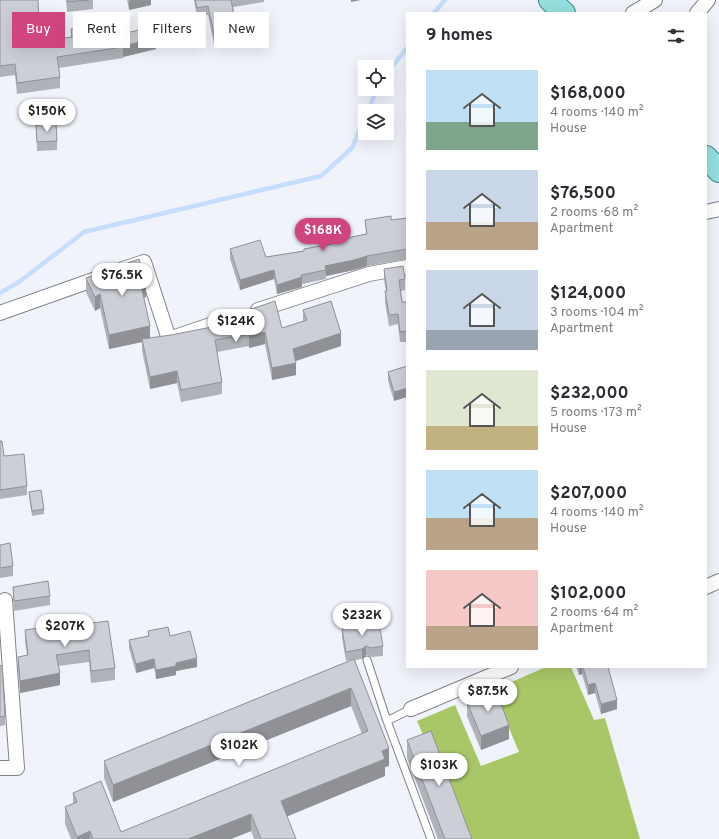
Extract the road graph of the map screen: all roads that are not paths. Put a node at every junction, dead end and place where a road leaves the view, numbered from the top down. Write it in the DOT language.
graph roads {
  1 [pos="550,0"];
  2 [pos="655,0"];
  3 [pos="708,0"];
  4 [pos="563,12"];
  5 [pos="635,12"];
  6 [pos="698,12"];
  7 [pos="707,158"];
  8 [pos="719,171"];
  9 [pos="719,209"];
  10 [pos="707,212"];
  11 [pos="406,267"];
  12 [pos="0,313"];
  13 [pos="719,581"];
  14 [pos="707,587"];
  15 [pos="5,600"];
  16 [pos="367,660"];
  17 [pos="509,668"];
  18 [pos="411,709"];
  19 [pos="387,721"];
  20 [pos="0,768"];
  21 [pos="431,839"];
  1 -- 4 [label="main road"];
  2 -- 5 [label="street"];
  3 -- 6 [label="street"];
  7 -- 8 [label="main road"];
  9 -- 10 [label="street"];
  11 -- 12 [label="street"];
  13 -- 14 [label="street"];
  15 -- 20 [label="street"];
  16 -- 19 [label="lane"];
  17 -- 18 [label="street"];
  18 -- 19 [label="lane"];
  19 -- 21 [label="lane"];
}
